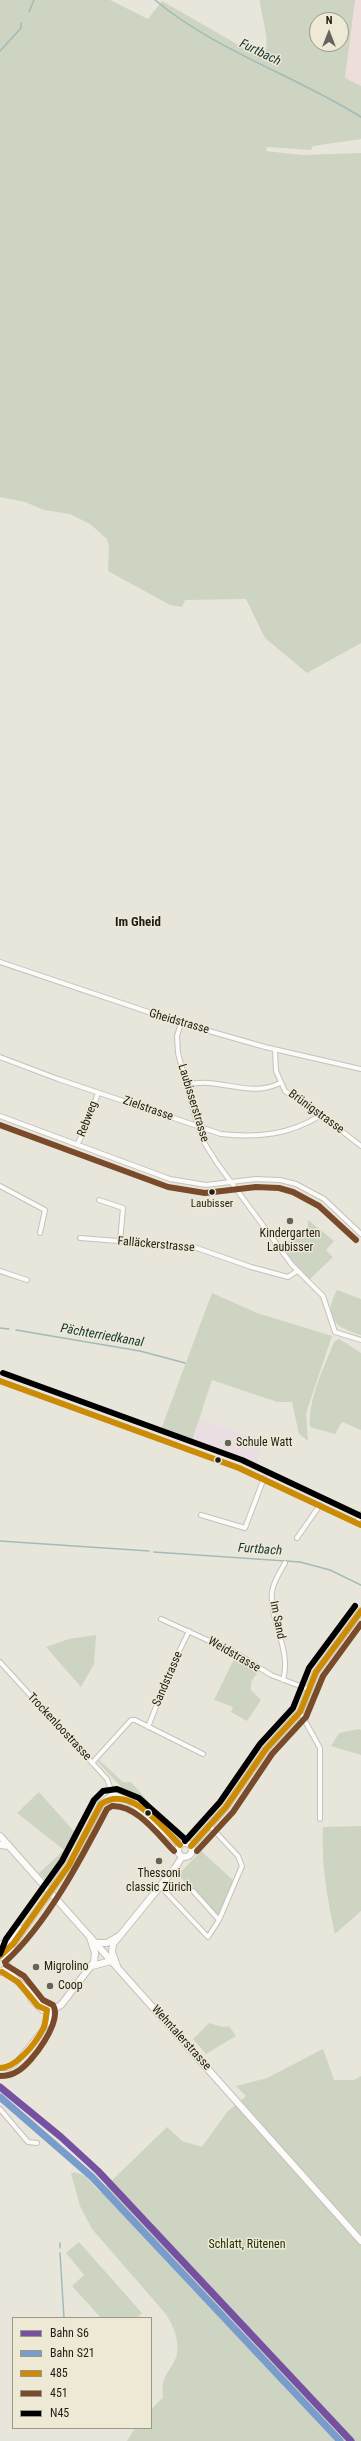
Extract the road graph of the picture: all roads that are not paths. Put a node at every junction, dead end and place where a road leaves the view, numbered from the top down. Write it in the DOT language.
graph roads {
  1 [pos="0,962"];
  2 [pos="181,1023"];
  3 [pos="275,1050"];
  4 [pos="0,1057"];
  5 [pos="361,1069"];
  6 [pos="280,1083"];
  7 [pos="187,1085"];
  8 [pos="98,1092"];
  9 [pos="321,1115"];
  10 [pos="0,1116"];
  11 [pos="198,1127"];
  12 [pos="360,1144"];
  13 [pos="77,1145"];
  14 [pos="231,1182"];
  15 [pos="0,1186"];
  16 [pos="99,1200"];
  17 [pos="40,1233"];
  18 [pos="361,1234"];
  19 [pos="80,1238"];
  20 [pos="120,1242"];
  21 [pos="0,1271"];
  22 [pos="297,1271"];
  23 [pos="27,1280"];
  24 [pos="361,1340"];
  25 [pos="0,1381"];
  26 [pos="264,1478"];
  27 [pos="320,1505"];
  28 [pos="361,1514"];
  29 [pos="201,1515"];
  30 [pos="357,1522"];
  31 [pos="361,1525"];
  32 [pos="297,1538"];
  33 [pos="285,1563"];
  34 [pos="361,1611"];
  35 [pos="161,1619"];
  36 [pos="189,1631"];
  37 [pos="0,1662"];
  38 [pos="283,1680"];
  39 [pos="308,1689"];
  40 [pos="300,1712"];
  41 [pos="148,1727"];
  42 [pos="203,1754"];
  43 [pos="92,1762"];
  44 [pos="113,1795"];
  45 [pos="320,1819"];
  46 [pos="210,1826"];
  47 [pos="0,1836"];
  48 [pos="0,1845"];
  49 [pos="180,1845"];
  50 [pos="9,1846"];
  51 [pos="191,1846"];
  52 [pos="182,1857"];
  53 [pos="160,1886"];
  54 [pos="193,1891"];
  55 [pos="218,1920"];
  56 [pos="30,1922"];
  57 [pos="118,1937"];
  58 [pos="92,1940"];
  59 [pos="14,1944"];
  60 [pos="0,1945"];
  61 [pos="0,1956"];
  62 [pos="6,1960"];
  63 [pos="111,1961"];
  64 [pos="92,1966"];
  65 [pos="7,1967"];
  66 [pos="117,1968"];
  67 [pos="1,1972"];
  68 [pos="17,1981"];
  69 [pos="47,2010"];
  70 [pos="0,2068"];
  71 [pos="0,2109"];
  72 [pos="5,2114"];
  73 [pos="0,2118"];
  74 [pos="37,2143"];
  75 [pos="361,2241"];
  1 -- 2 [label="street, Gheidstrasse"];
  2 -- 3 [label="street, Gheidstrasse"];
  2 -- 7 [label="street, Laubisserstrasse"];
  3 -- 5 [label="street, Gheidstrasse"];
  3 -- 6 [label="street, Brünigstrasse"];
  4 -- 8 [label="street, Zielstrasse"];
  6 -- 7 [label="street"];
  6 -- 9 [label="street, Brünigstrasse"];
  7 -- 11 [label="street, Laubisserstrasse"];
  8 -- 11 [label="street, Zielstrasse"];
  8 -- 13 [label="street, Rebweg"];
  9 -- 11 [label="street, Zielstrasse"];
  9 -- 12 [label="street, Brünigstrasse"];
  10 -- 13 [label="street"];
  11 -- 14 [label="street, Laubisserstrasse"];
  13 -- 14 [label="street"];
  14 -- 18 [label="street"];
  14 -- 22 [label="street, Laubisserstrasse"];
  15 -- 17 [label="street"];
  16 -- 20 [label="street"];
  19 -- 20 [label="street, Falläckerstrasse"];
  20 -- 22 [label="street, Falläckerstrasse"];
  21 -- 23 [label="street"];
  22 -- 24 [label="street, Laubisserstrasse"];
  25 -- 26 [label="street"];
  26 -- 27 [label="street"];
  26 -- 29 [label="street"];
  27 -- 30 [label="street"];
  27 -- 32 [label="street"];
  28 -- 30 [label="street"];
  30 -- 31 [label="street"];
  33 -- 38 [label="street, Im Sand"];
  34 -- 39 [label="main road"];
  35 -- 36 [label="street, Weidstrasse"];
  36 -- 38 [label="street, Weidstrasse"];
  36 -- 41 [label="street, Sandstrasse"];
  37 -- 43 [label="street, Trockenloostrasse"];
  38 -- 39 [label="street, Weidstrasse"];
  39 -- 40 [label="main road"];
  40 -- 45 [label="street"];
  40 -- 46 [label="main road"];
  41 -- 42 [label="street"];
  41 -- 43 [label="street"];
  43 -- 44 [label="street, Trockenloostrasse"];
  44 -- 49 [label="main road"];
  44 -- 56 [label="main road, bridge"];
  46 -- 51 [label="main road"];
  46 -- 55 [label="street"];
  47 -- 50 [label="main road, Wehntalerstrasse"];
  48 -- 50 [label="main road"];
  49 -- 51 [label="main road"];
  49 -- 52 [label="main road"];
  50 -- 58 [label="main road, Wehntalerstrasse"];
  51 -- 52 [label="main road"];
  52 -- 53 [label="main road"];
  53 -- 55 [label="street"];
  53 -- 57 [label="main road"];
  54 -- 55 [label="street"];
  56 -- 59 [label="main road"];
  56 -- 60 [label="main road"];
  57 -- 58 [label="main road"];
  57 -- 66 [label="main road"];
  58 -- 63 [label="main road, Wehntalerstrasse"];
  58 -- 64 [label="main road"];
  59 -- 61 [label="main road"];
  59 -- 62 [label="main road"];
  61 -- 62 [label="main road"];
  62 -- 65 [label="main road"];
  63 -- 64 [label="main road"];
  63 -- 66 [label="main road, Wehntalerstrasse"];
  64 -- 69 [label="main road"];
  65 -- 67 [label="main road"];
  65 -- 68 [label="main road"];
  66 -- 75 [label="main road, Wehntalerstrasse"];
  67 -- 68 [label="main road"];
  68 -- 69 [label="main road"];
  69 -- 70 [label="street"];
  71 -- 72 [label="street"];
  72 -- 73 [label="street"];
  72 -- 74 [label="street"];
}
